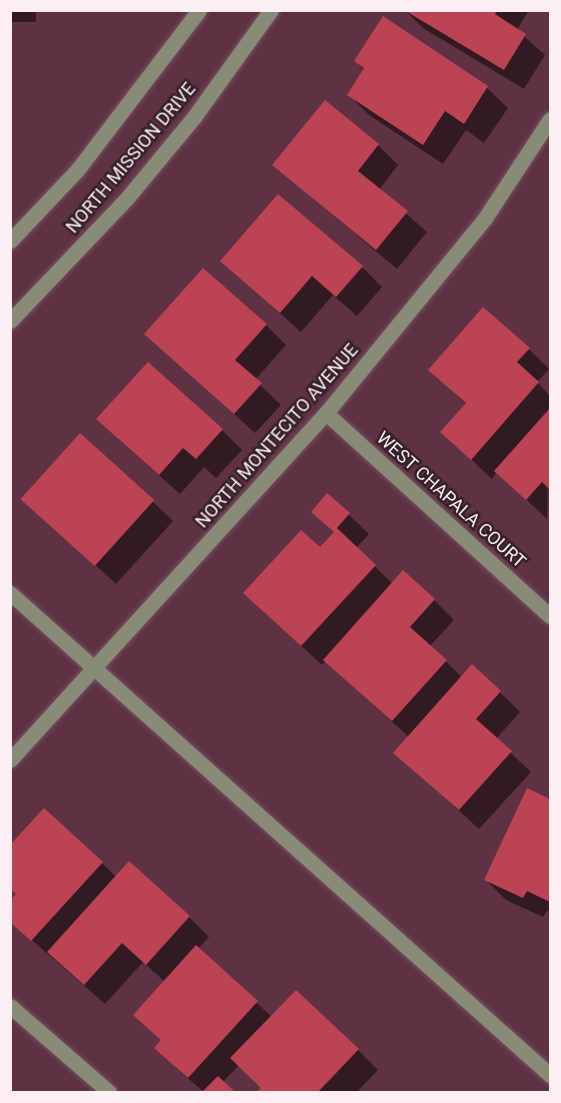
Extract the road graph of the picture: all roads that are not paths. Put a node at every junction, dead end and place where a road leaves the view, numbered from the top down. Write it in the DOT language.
graph roads {
  1 [pos="199,10"];
  2 [pos="271,10"];
  3 [pos="550,119"];
  4 [pos="10,242"];
  5 [pos="10,321"];
  6 [pos="326,413"];
  7 [pos="10,593"];
  8 [pos="550,616"];
  9 [pos="94,669"];
  10 [pos="10,760"];
  11 [pos="10,1006"];
  12 [pos="550,1076"];
  13 [pos="110,1092"];
  1 -- 4 [label="street, NORTH MISSION DRIVE"];
  2 -- 5 [label="street, NORTH MISSION DRIVE"];
  3 -- 6 [label="street, NORTH MONTECITO AVENUE"];
  6 -- 8 [label="street, WEST CHAPALA COURT"];
  6 -- 9 [label="street, NORTH MONTECITO AVENUE"];
  7 -- 9 [label="street"];
  9 -- 10 [label="street, NORTH MONTECITO AVENUE"];
  9 -- 12 [label="street"];
  11 -- 13 [label="street"];
}
